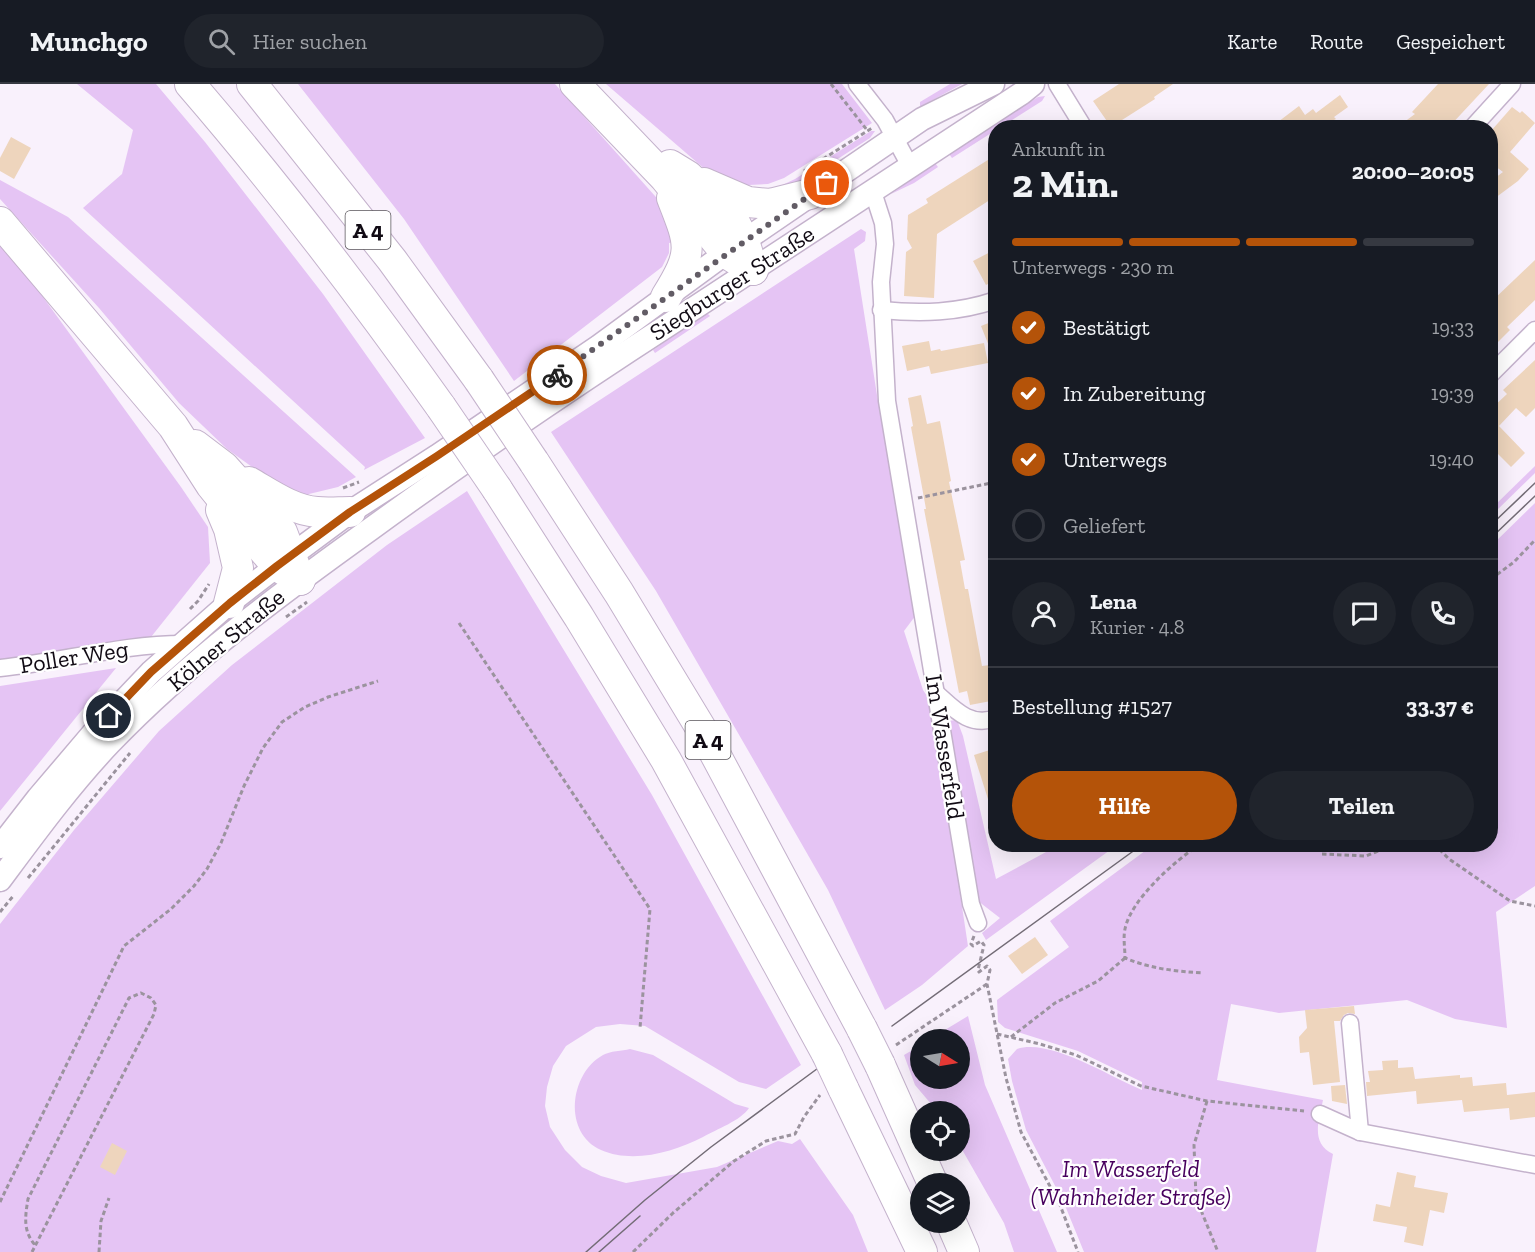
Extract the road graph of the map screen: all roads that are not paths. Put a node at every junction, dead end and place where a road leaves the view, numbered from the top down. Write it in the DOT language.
graph roads {
  1 [pos="190,84"];
  2 [pos="252,84"];
  3 [pos="575,84"];
  4 [pos="857,84"];
  5 [pos="993,84"];
  6 [pos="1033,84"];
  7 [pos="1057,84"];
  8 [pos="1512,84"];
  9 [pos="1079,120"];
  10 [pos="1479,120"];
  11 [pos="894,137"];
  12 [pos="910,166"];
  13 [pos="676,177"];
  14 [pos="873,192"];
  15 [pos="810,194"];
  16 [pos="0,222"];
  17 [pos="735,247"];
  18 [pos="753,270"];
  19 [pos="666,297"];
  20 [pos="988,302"];
  21 [pos="881,310"];
  22 [pos="1535,330"];
  23 [pos="1498,367"];
  24 [pos="491,442"];
  25 [pos="437,456"];
  26 [pos="217,476"];
  27 [pos="350,512"];
  28 [pos="296,575"];
  29 [pos="230,603"];
  30 [pos="183,644"];
  31 [pos="0,668"];
  32 [pos="936,693"];
  33 [pos="988,721"];
  34 [pos="0,847"];
  35 [pos="8,887"];
  36 [pos="978,923"];
  37 [pos="1350,1023"];
  38 [pos="1320,1114"];
  39 [pos="1360,1132"];
  40 [pos="1535,1165"];
  41 [pos="929,1173"];
  42 [pos="956,1233"];
  43 [pos="922,1252"];
  44 [pos="964,1252"];
  1 -- 43 [label="highway, A 4, bridge"];
  2 -- 41 [label="highway, A 4, bridge"];
  3 -- 13 [label="highway"];
  4 -- 11 [label="street"];
  5 -- 11 [label="main road, Siegburger Straße"];
  6 -- 12 [label="main road, Siegburger Straße"];
  7 -- 9 [label="street"];
  8 -- 10 [label="street"];
  11 -- 12 [label="street"];
  11 -- 15 [label="main road, Siegburger Straße"];
  12 -- 14 [label="main road, Siegburger Straße"];
  13 -- 15 [label="highway"];
  13 -- 17 [label="highway"];
  13 -- 19 [label="highway"];
  14 -- 18 [label="main road, Siegburger Straße"];
  14 -- 21 [label="street, Im Wasserfeld"];
  15 -- 17 [label="main road, Siegburger Straße"];
  16 -- 26 [label="highway"];
  17 -- 18 [label="highway"];
  17 -- 19 [label="main road, Siegburger Straße"];
  18 -- 24 [label="main road, Siegburger Straße"];
  19 -- 25 [label="main road, Siegburger Straße"];
  20 -- 21 [label="street"];
  21 -- 32 [label="street, Im Wasserfeld"];
  22 -- 23 [label="street"];
  24 -- 28 [label="main road, Kölner Straße"];
  25 -- 27 [label="main road, Kölner Straße"];
  26 -- 27 [label="highway"];
  26 -- 28 [label="highway"];
  26 -- 29 [label="highway"];
  27 -- 28 [label="main road, Kölner Straße"];
  28 -- 29 [label="main road, Kölner Straße"];
  28 -- 35 [label="main road, Kölner Straße"];
  29 -- 30 [label="main road, Kölner Straße"];
  30 -- 31 [label="street, Poller Weg"];
  30 -- 34 [label="main road, Kölner Straße"];
  32 -- 33 [label="street"];
  32 -- 36 [label="street, Im Wasserfeld"];
  37 -- 39 [label="street"];
  38 -- 39 [label="street"];
  39 -- 40 [label="street"];
  42 -- 44 [label="highway"];
}
